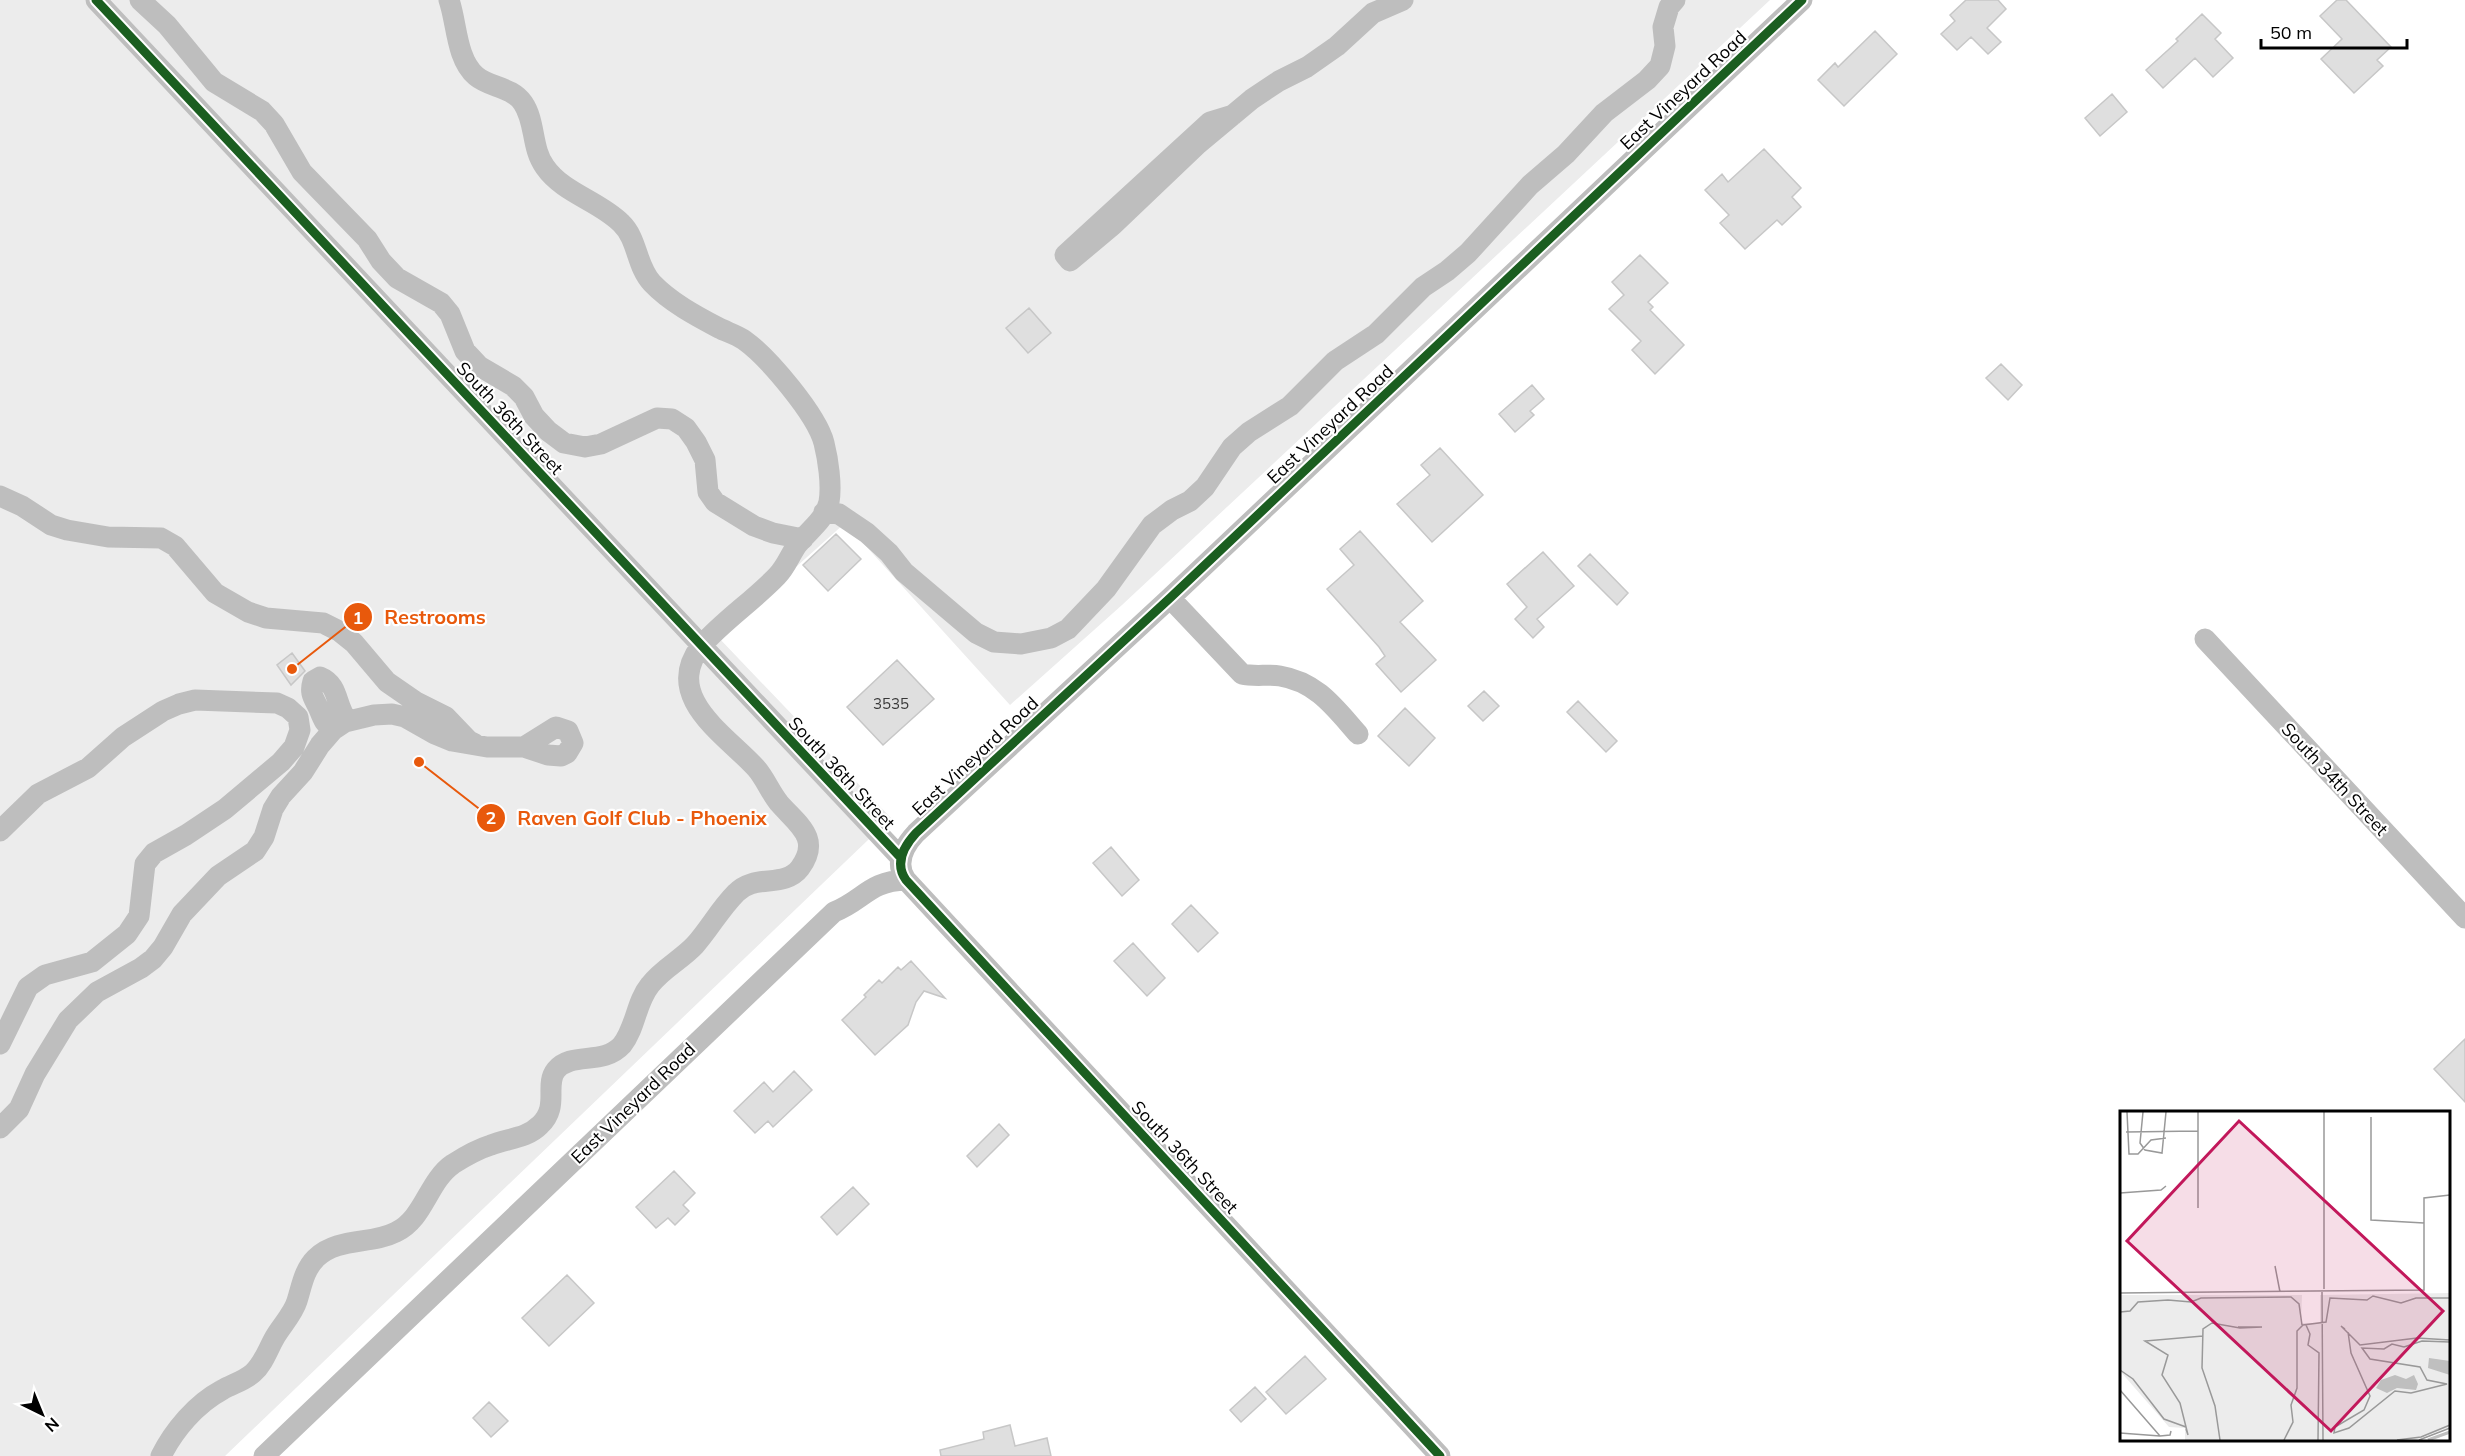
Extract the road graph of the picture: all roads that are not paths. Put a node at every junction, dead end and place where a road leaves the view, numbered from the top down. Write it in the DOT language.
graph roads {
  1 [pos="96,0"];
  2 [pos="140,0"];
  3 [pos="449,0"];
  4 [pos="1403,0"];
  5 [pos="1675,0"];
  6 [pos="1802,0"];
  7 [pos="1233,115"];
  8 [pos="0,496"];
  9 [pos="824,512"];
  10 [pos="803,539"];
  11 [pos="1170,598"];
  12 [pos="2205,639"];
  13 [pos="700,646"];
  14 [pos="1358,734"];
  15 [pos="481,746"];
  16 [pos="524,747"];
  17 [pos="0,831"];
  18 [pos="901,858"];
  19 [pos="906,880"];
  20 [pos="2465,918"];
  21 [pos="0,1044"];
  22 [pos="0,1128"];
  23 [pos="161,1456"];
  24 [pos="264,1456"];
  25 [pos="1440,1456"];
  1 -- 13 [label="street, South 36th Street"];
  2 -- 10 [label="street"];
  3 -- 9 [label="street"];
  4 -- 7 [label="street"];
  5 -- 9 [label="street"];
  6 -- 11 [label="street, East Vineyard Road"];
  7 -- 7 [label="street"];
  8 -- 15 [label="street"];
  9 -- 10 [label="street"];
  10 -- 13 [label="street"];
  11 -- 14 [label="street"];
  11 -- 18 [label="street, East Vineyard Road"];
  12 -- 20 [label="street, South 34th Street"];
  13 -- 18 [label="street, South 36th Street"];
  13 -- 23 [label="street"];
  15 -- 16 [label="street"];
  15 -- 22 [label="street"];
  17 -- 21 [label="street"];
  18 -- 19 [label="street"];
  19 -- 24 [label="street, East Vineyard Road"];
  19 -- 25 [label="street, South 36th Street"];
}
